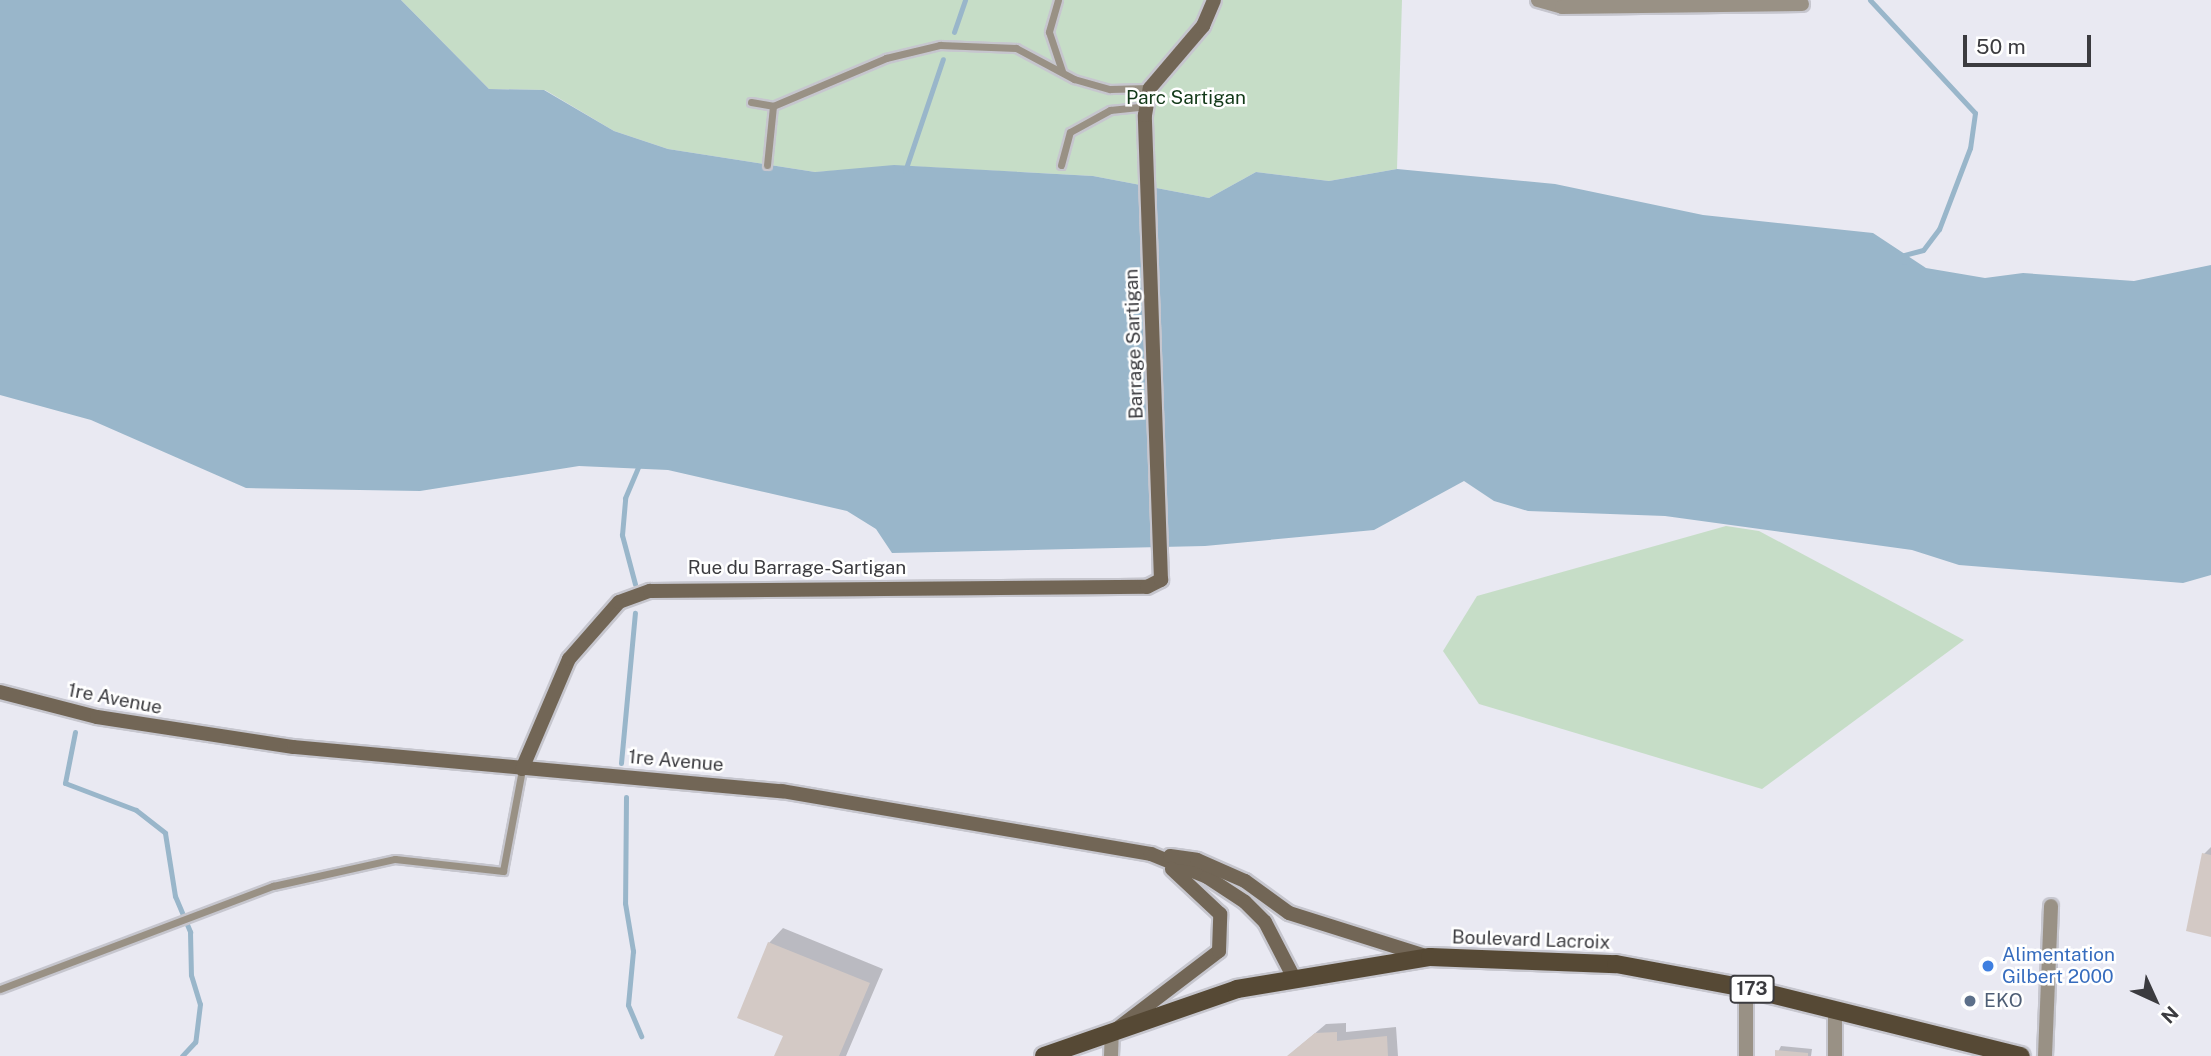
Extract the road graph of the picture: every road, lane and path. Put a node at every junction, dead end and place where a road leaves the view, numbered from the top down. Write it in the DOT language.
graph roads {
  1 [pos="1058,0"];
  2 [pos="1214,0"];
  3 [pos="1538,0"];
  4 [pos="1802,4"];
  5 [pos="1062,71"];
  6 [pos="1150,88"];
  7 [pos="751,102"];
  8 [pos="773,106"];
  9 [pos="1146,111"];
  10 [pos="767,165"];
  11 [pos="1061,165"];
  12 [pos="1166,572"];
  13 [pos="0,692"];
  14 [pos="522,769"];
  15 [pos="1151,854"];
  16 [pos="2051,906"];
  17 [pos="1430,957"];
  18 [pos="1294,978"];
  19 [pos="1746,988"];
  20 [pos="0,989"];
  21 [pos="1835,1010"];
  22 [pos="1112,1032"];
  23 [pos="1982,1051"];
  24 [pos="1044,1056"];
  25 [pos="1111,1056"];
  26 [pos="1745,1056"];
  27 [pos="1835,1056"];
  28 [pos="2021,1056"];
  29 [pos="2045,1056"];
  1 -- 5 [label="lane"];
  2 -- 6 [label="main road"];
  3 -- 4 [label="street"];
  5 -- 6 [label="lane"];
  5 -- 8 [label="lane"];
  6 -- 9 [label="main road"];
  7 -- 8 [label="lane"];
  8 -- 10 [label="lane"];
  9 -- 11 [label="lane"];
  9 -- 12 [label="main road, Barrage Sartigan"];
  12 -- 14 [label="main road, Rue du Barrage-Sartigan"];
  13 -- 14 [label="main road, 1re Avenue"];
  14 -- 15 [label="main road, 1re Avenue"];
  14 -- 20 [label="lane"];
  15 -- 17 [label="main road"];
  15 -- 18 [label="main road, 1re Avenue"];
  15 -- 22 [label="main road"];
  16 -- 29 [label="street"];
  17 -- 18 [label="main road, Boulevard Lacroix / 173"];
  17 -- 19 [label="main road, Boulevard Lacroix / 173"];
  18 -- 22 [label="main road, Boulevard Lacroix / 173"];
  19 -- 21 [label="main road, Boulevard Lacroix / 173"];
  19 -- 26 [label="street"];
  21 -- 23 [label="main road, Boulevard Lacroix / 173"];
  21 -- 27 [label="street"];
  22 -- 24 [label="main road, Boulevard Lacroix / 173"];
  22 -- 25 [label="street"];
  23 -- 28 [label="main road, Boulevard Lacroix / 173"];
}
